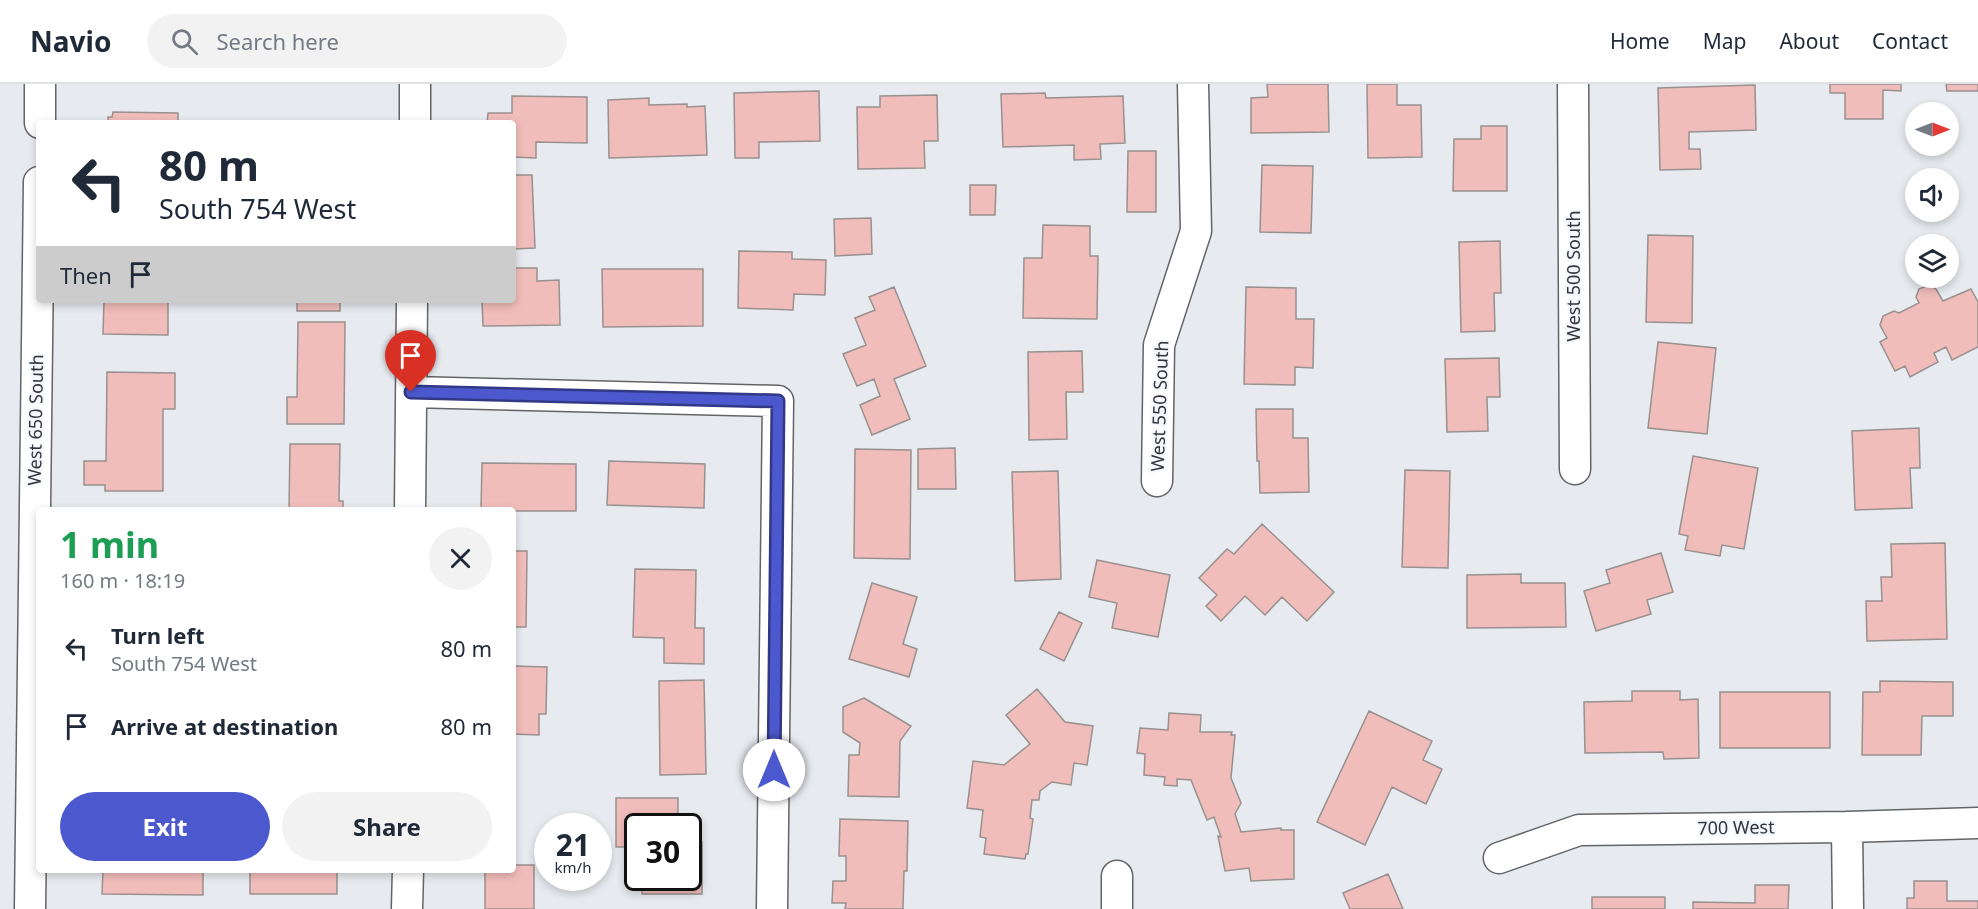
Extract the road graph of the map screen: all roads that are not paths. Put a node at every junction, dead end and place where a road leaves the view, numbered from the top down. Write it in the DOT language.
graph roads {
  1 [pos="40,84"];
  2 [pos="415,84"];
  3 [pos="1194,84"];
  4 [pos="1573,84"];
  5 [pos="40,120"];
  6 [pos="415,120"];
  7 [pos="38,303"];
  8 [pos="412,303"];
  9 [pos="411,392"];
  10 [pos="1575,469"];
  11 [pos="1157,481"];
  12 [pos="410,507"];
  13 [pos="1978,823"];
  14 [pos="1847,827"];
  15 [pos="1499,858"];
  16 [pos="408,873"];
  17 [pos="1118,876"];
  18 [pos="30,909"];
  19 [pos="407,909"];
  20 [pos="772,909"];
  21 [pos="1117,909"];
  22 [pos="1848,909"];
  1 -- 5 [label="street"];
  2 -- 6 [label="street"];
  3 -- 11 [label="street, West 550 South"];
  4 -- 10 [label="street, West 500 South"];
  7 -- 18 [label="street, West 650 South"];
  8 -- 9 [label="street"];
  9 -- 12 [label="street"];
  9 -- 20 [label="street"];
  13 -- 14 [label="street, 700 West"];
  14 -- 15 [label="street, 700 West"];
  14 -- 22 [label="street"];
  16 -- 19 [label="street"];
  17 -- 21 [label="street"];
}
